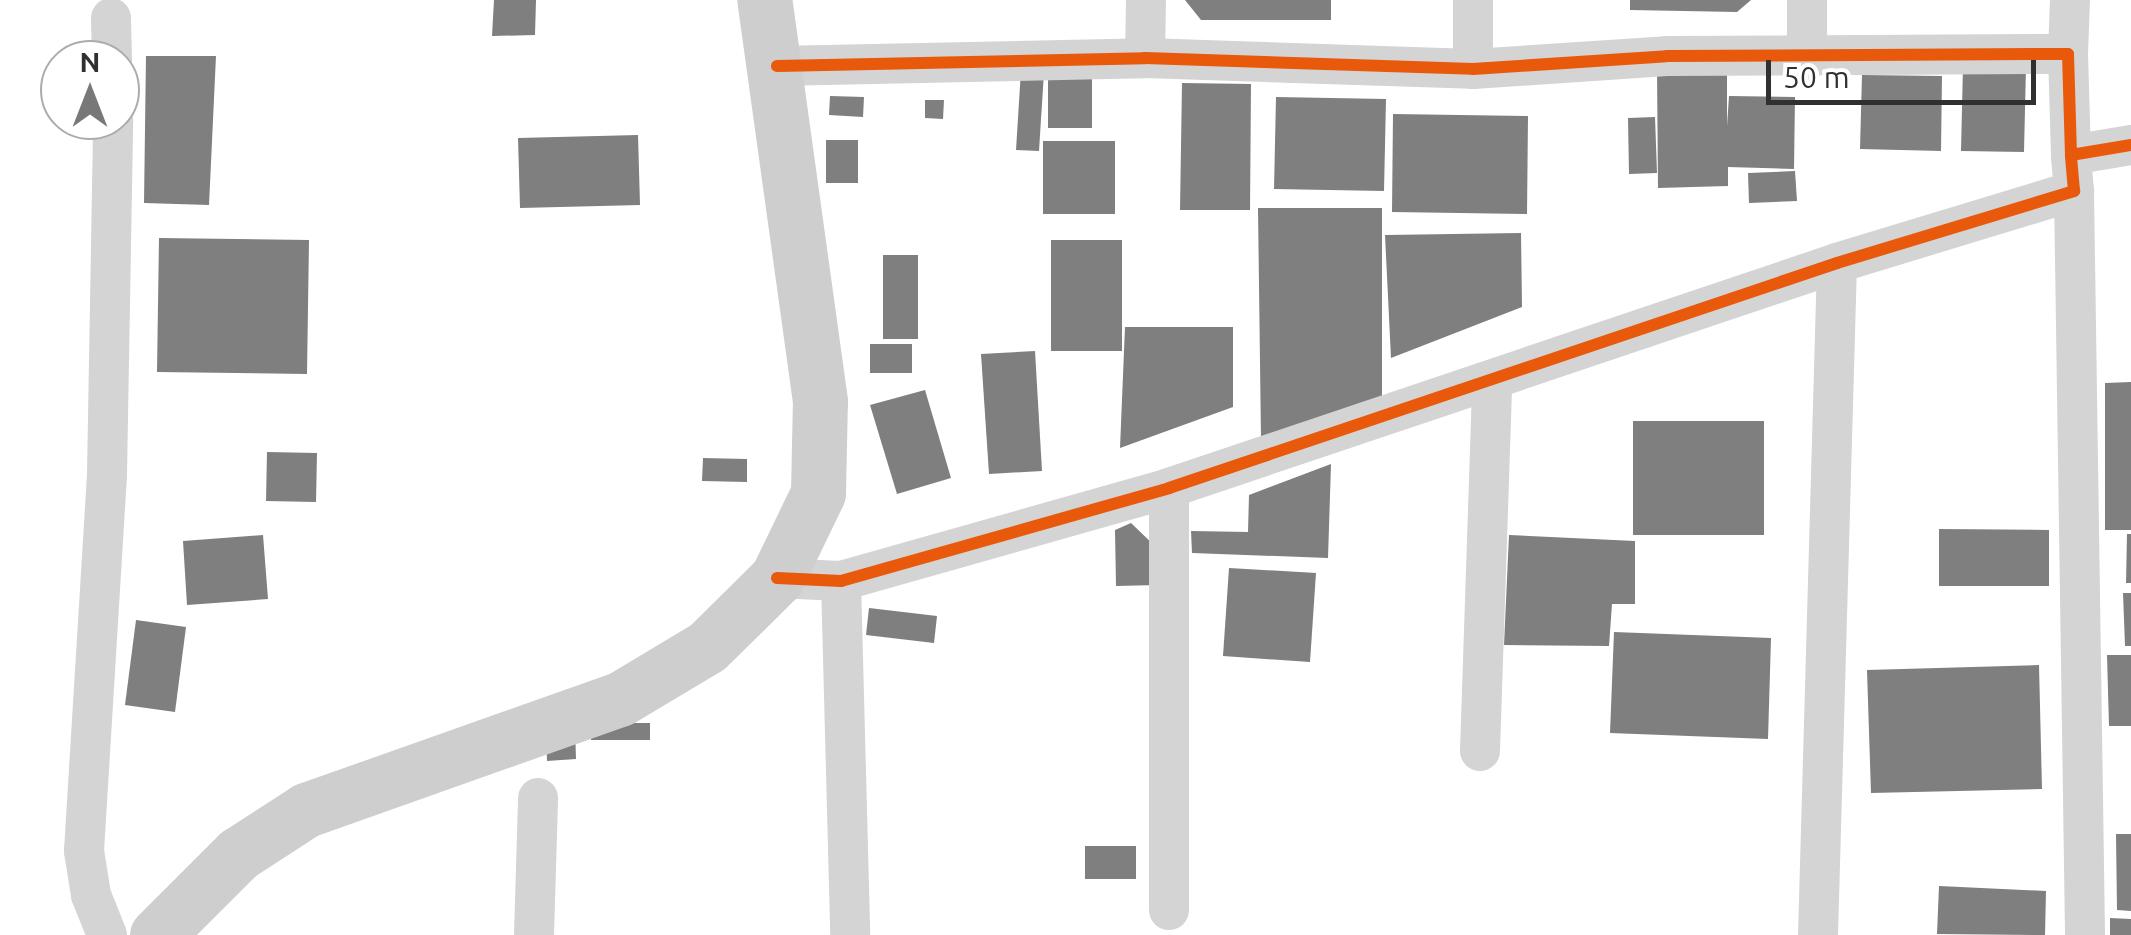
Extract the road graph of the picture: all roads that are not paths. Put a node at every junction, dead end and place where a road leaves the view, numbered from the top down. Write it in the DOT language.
graph roads {
  1 [pos="764,0"];
  2 [pos="1146,0"];
  3 [pos="1474,0"];
  4 [pos="1807,0"];
  5 [pos="2070,0"];
  6 [pos="112,18"];
  7 [pos="112,40"];
  8 [pos="2068,54"];
  9 [pos="1145,58"];
  10 [pos="1807,60"];
  11 [pos="777,66"];
  12 [pos="1473,68"];
  13 [pos="113,140"];
  14 [pos="2131,144"];
  15 [pos="2073,173"];
  16 [pos="1837,262"];
  17 [pos="1492,382"];
  18 [pos="1168,488"];
  19 [pos="777,578"];
  20 [pos="841,581"];
  21 [pos="1480,750"];
  22 [pos="538,798"];
  23 [pos="1168,910"];
  24 [pos="108,935"];
  25 [pos="157,935"];
  26 [pos="534,935"];
  27 [pos="850,935"];
  28 [pos="1818,935"];
  29 [pos="2085,935"];
  1 -- 11 [label="main road"];
  2 -- 9 [label="street"];
  3 -- 12 [label="street"];
  4 -- 10 [label="street"];
  5 -- 8 [label="street"];
  6 -- 7 [label="street"];
  8 -- 10 [label="street"];
  8 -- 15 [label="street"];
  9 -- 11 [label="street"];
  9 -- 12 [label="street"];
  10 -- 12 [label="street"];
  11 -- 19 [label="main road"];
  13 -- 24 [label="street"];
  14 -- 15 [label="street"];
  15 -- 16 [label="street"];
  15 -- 29 [label="street"];
  16 -- 17 [label="street"];
  16 -- 28 [label="street"];
  17 -- 18 [label="street"];
  17 -- 21 [label="street"];
  18 -- 20 [label="street"];
  18 -- 23 [label="street"];
  19 -- 20 [label="street"];
  19 -- 25 [label="main road"];
  20 -- 27 [label="street"];
  22 -- 26 [label="street"];
}
